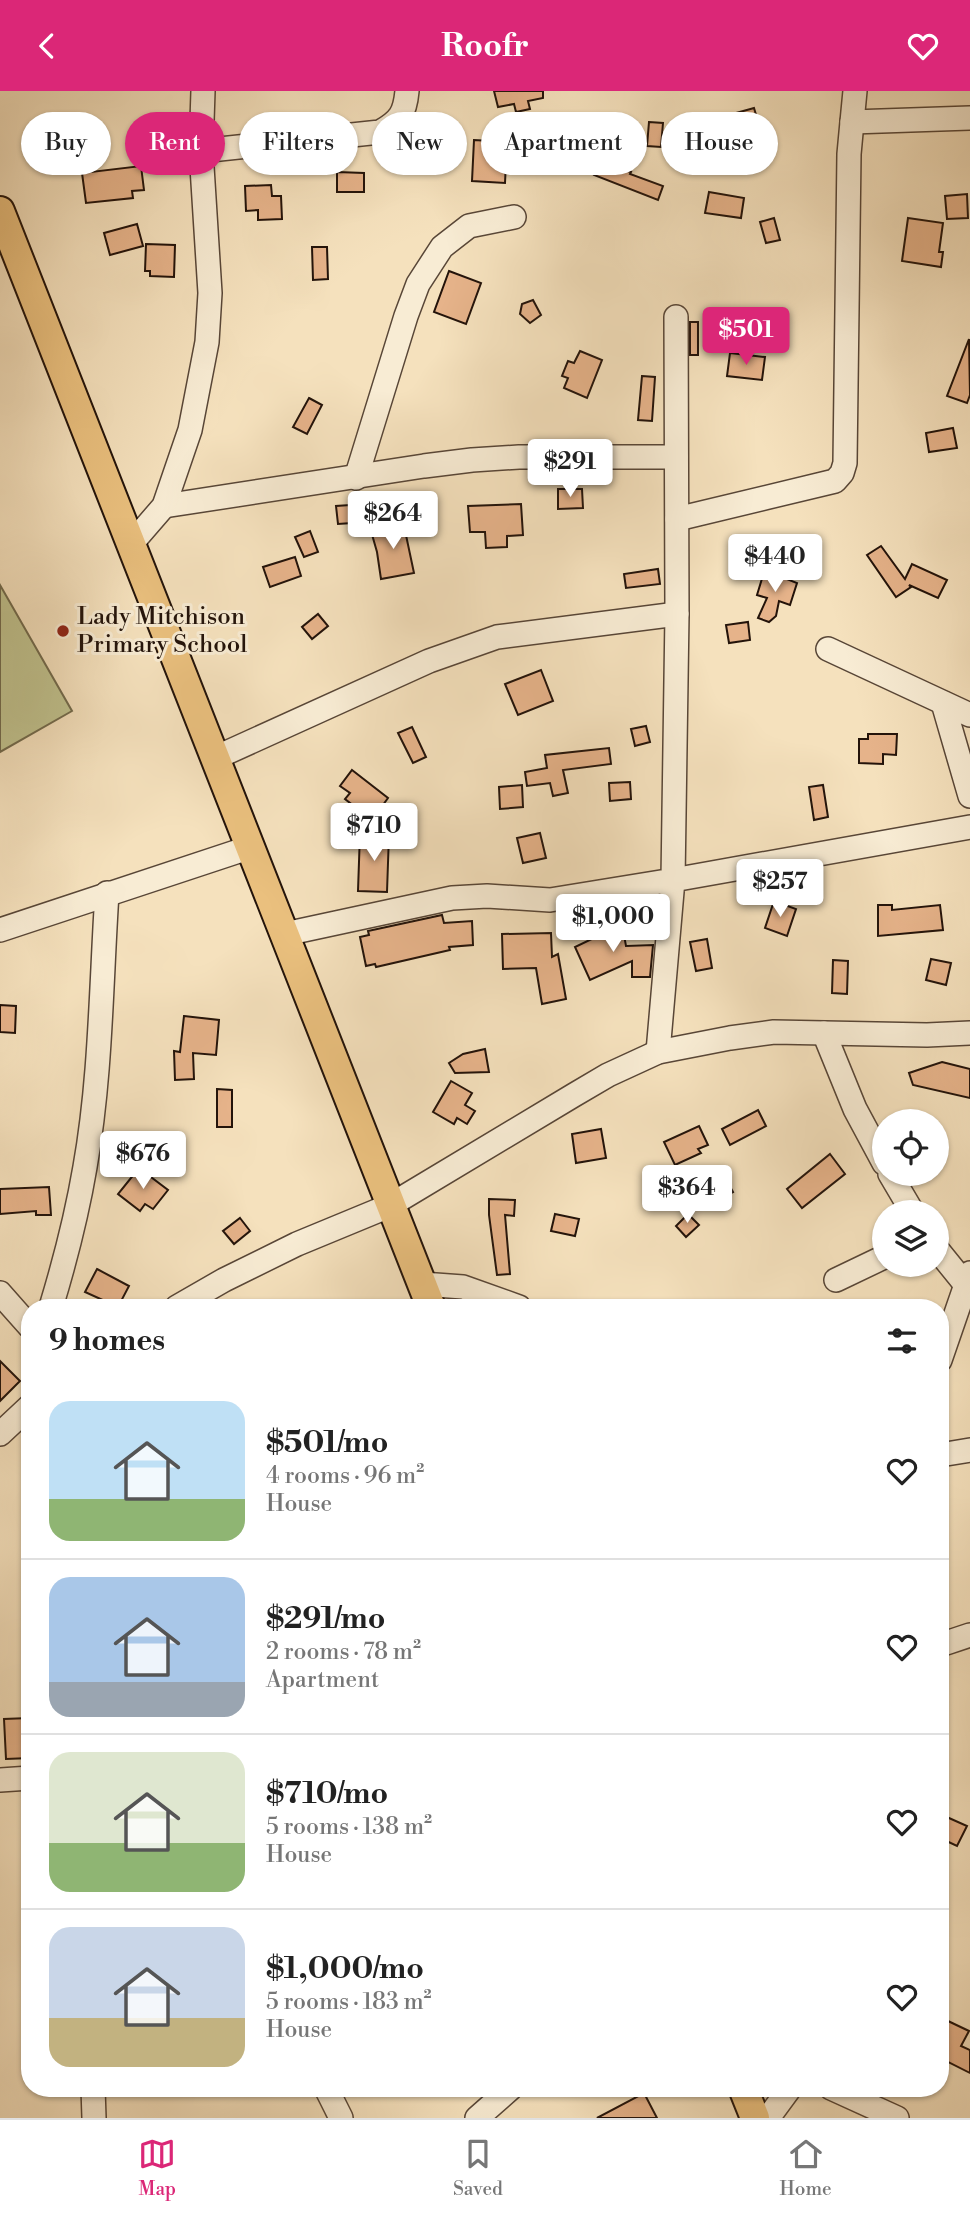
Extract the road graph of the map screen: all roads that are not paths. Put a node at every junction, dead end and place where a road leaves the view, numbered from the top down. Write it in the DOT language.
graph roads {
  1 [pos="203,91"];
  2 [pos="407,91"];
  3 [pos="855,91"];
  4 [pos="202,112"];
  5 [pos="970,118"];
  6 [pos="852,122"];
  7 [pos="225,148"];
  8 [pos="203,175"];
  9 [pos="0,211"];
  10 [pos="514,216"];
  11 [pos="676,317"];
  12 [pos="676,457"];
  13 [pos="356,478"];
  14 [pos="164,506"];
  15 [pos="677,519"];
  16 [pos="132,543"];
  17 [pos="677,614"];
  18 [pos="828,649"];
  19 [pos="943,703"];
  20 [pos="970,715"];
  21 [pos="215,758"];
  22 [pos="970,796"];
  23 [pos="970,827"];
  24 [pos="251,848"];
  25 [pos="673,880"];
  26 [pos="107,893"];
  27 [pos="0,930"];
  28 [pos="285,934"];
  29 [pos="824,1033"];
  30 [pos="970,1033"];
  31 [pos="658,1052"];
  32 [pos="872,1141"];
  33 [pos="389,1206"];
  34 [pos="949,1261"];
  35 [pos="872,1263"];
  36 [pos="968,1279"];
  37 [pos="836,1280"];
  38 [pos="0,1293"];
  39 [pos="426,1296"];
  40 [pos="53,1299"];
  41 [pos="191,1299"];
  42 [pos="497,1299"];
  43 [pos="21,1317"];
  44 [pos="949,1334"];
  45 [pos="21,1414"];
  46 [pos="0,1434"];
  47 [pos="970,1450"];
  48 [pos="949,1454"];
  49 [pos="970,1635"];
  50 [pos="949,1643"];
  51 [pos="21,1779"];
  52 [pos="0,1780"];
  53 [pos="93,2097"];
  54 [pos="330,2097"];
  55 [pos="501,2097"];
  56 [pos="747,2097"];
  57 [pos="783,2097"];
  58 [pos="851,2097"];
  59 [pos="94,2118"];
  60 [pos="341,2118"];
  61 [pos="477,2118"];
  62 [pos="755,2118"];
  63 [pos="768,2118"];
  64 [pos="897,2118"];
  1 -- 4 [label="street"];
  2 -- 7 [label="street"];
  3 -- 6 [label="street"];
  5 -- 6 [label="street"];
  6 -- 15 [label="street"];
  8 -- 14 [label="street"];
  9 -- 16 [label="main road"];
  10 -- 13 [label="street"];
  11 -- 12 [label="street"];
  12 -- 13 [label="street"];
  12 -- 15 [label="street"];
  13 -- 14 [label="street"];
  14 -- 16 [label="street"];
  15 -- 17 [label="street"];
  16 -- 21 [label="main road"];
  17 -- 21 [label="street"];
  17 -- 25 [label="street"];
  18 -- 19 [label="street"];
  19 -- 20 [label="street"];
  19 -- 22 [label="street"];
  21 -- 24 [label="main road"];
  23 -- 25 [label="street"];
  24 -- 26 [label="street"];
  24 -- 28 [label="main road"];
  25 -- 28 [label="street"];
  25 -- 31 [label="street"];
  26 -- 27 [label="street"];
  26 -- 40 [label="street"];
  28 -- 33 [label="main road"];
  29 -- 30 [label="street"];
  29 -- 31 [label="street"];
  29 -- 32 [label="street"];
  31 -- 33 [label="street"];
  33 -- 39 [label="main road"];
  33 -- 41 [label="street"];
  34 -- 36 [label="street"];
  35 -- 37 [label="street"];
  36 -- 44 [label="street"];
  38 -- 43 [label="street"];
  39 -- 42 [label="street"];
  45 -- 46 [label="street"];
  47 -- 48 [label="street"];
  49 -- 50 [label="street"];
  51 -- 52 [label="street"];
  53 -- 59 [label="street"];
  54 -- 60 [label="street"];
  55 -- 61 [label="street"];
  56 -- 62 [label="main road"];
  57 -- 63 [label="street"];
  58 -- 64 [label="street"];
}
